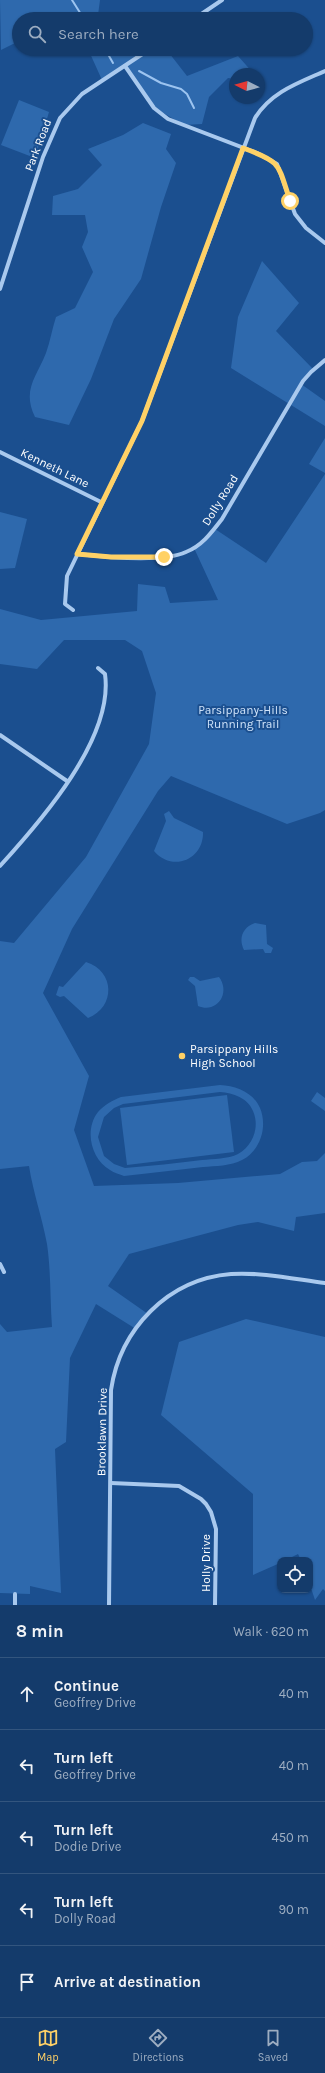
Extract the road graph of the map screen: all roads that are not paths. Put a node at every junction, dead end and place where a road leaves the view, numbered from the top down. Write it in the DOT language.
graph roads {
  1 [pos="222,0"];
  2 [pos="204,12"];
  3 [pos="140,56"];
  4 [pos="125,66"];
  5 [pos="325,71"];
  6 [pos="243,148"];
  7 [pos="325,243"];
  8 [pos="0,289"];
  9 [pos="325,360"];
  10 [pos="0,452"];
  11 [pos="101,502"];
  12 [pos="77,554"];
  13 [pos="73,610"];
  14 [pos="98,668"];
  15 [pos="0,735"];
  16 [pos="67,781"];
  17 [pos="0,866"];
  18 [pos="0,1264"];
  19 [pos="4,1272"];
  20 [pos="325,1283"];
  21 [pos="111,1483"];
  22 [pos="15,1594"];
  23 [pos="15,1605"];
  24 [pos="109,1605"];
  25 [pos="215,1605"];
  1 -- 2 [label="street"];
  3 -- 4 [label="street, Park Road"];
  4 -- 6 [label="street"];
  4 -- 8 [label="street, Park Road"];
  5 -- 6 [label="street"];
  6 -- 7 [label="street"];
  6 -- 11 [label="street"];
  9 -- 12 [label="street, Dolly Road"];
  10 -- 11 [label="street, Kenneth Lane"];
  11 -- 12 [label="street"];
  12 -- 13 [label="street"];
  14 -- 16 [label="street"];
  15 -- 16 [label="street"];
  16 -- 17 [label="street"];
  18 -- 19 [label="street"];
  20 -- 21 [label="street, Brooklawn Drive"];
  21 -- 24 [label="street, Brooklawn Drive"];
  21 -- 25 [label="street, Holly Drive"];
  22 -- 23 [label="street"];
}
